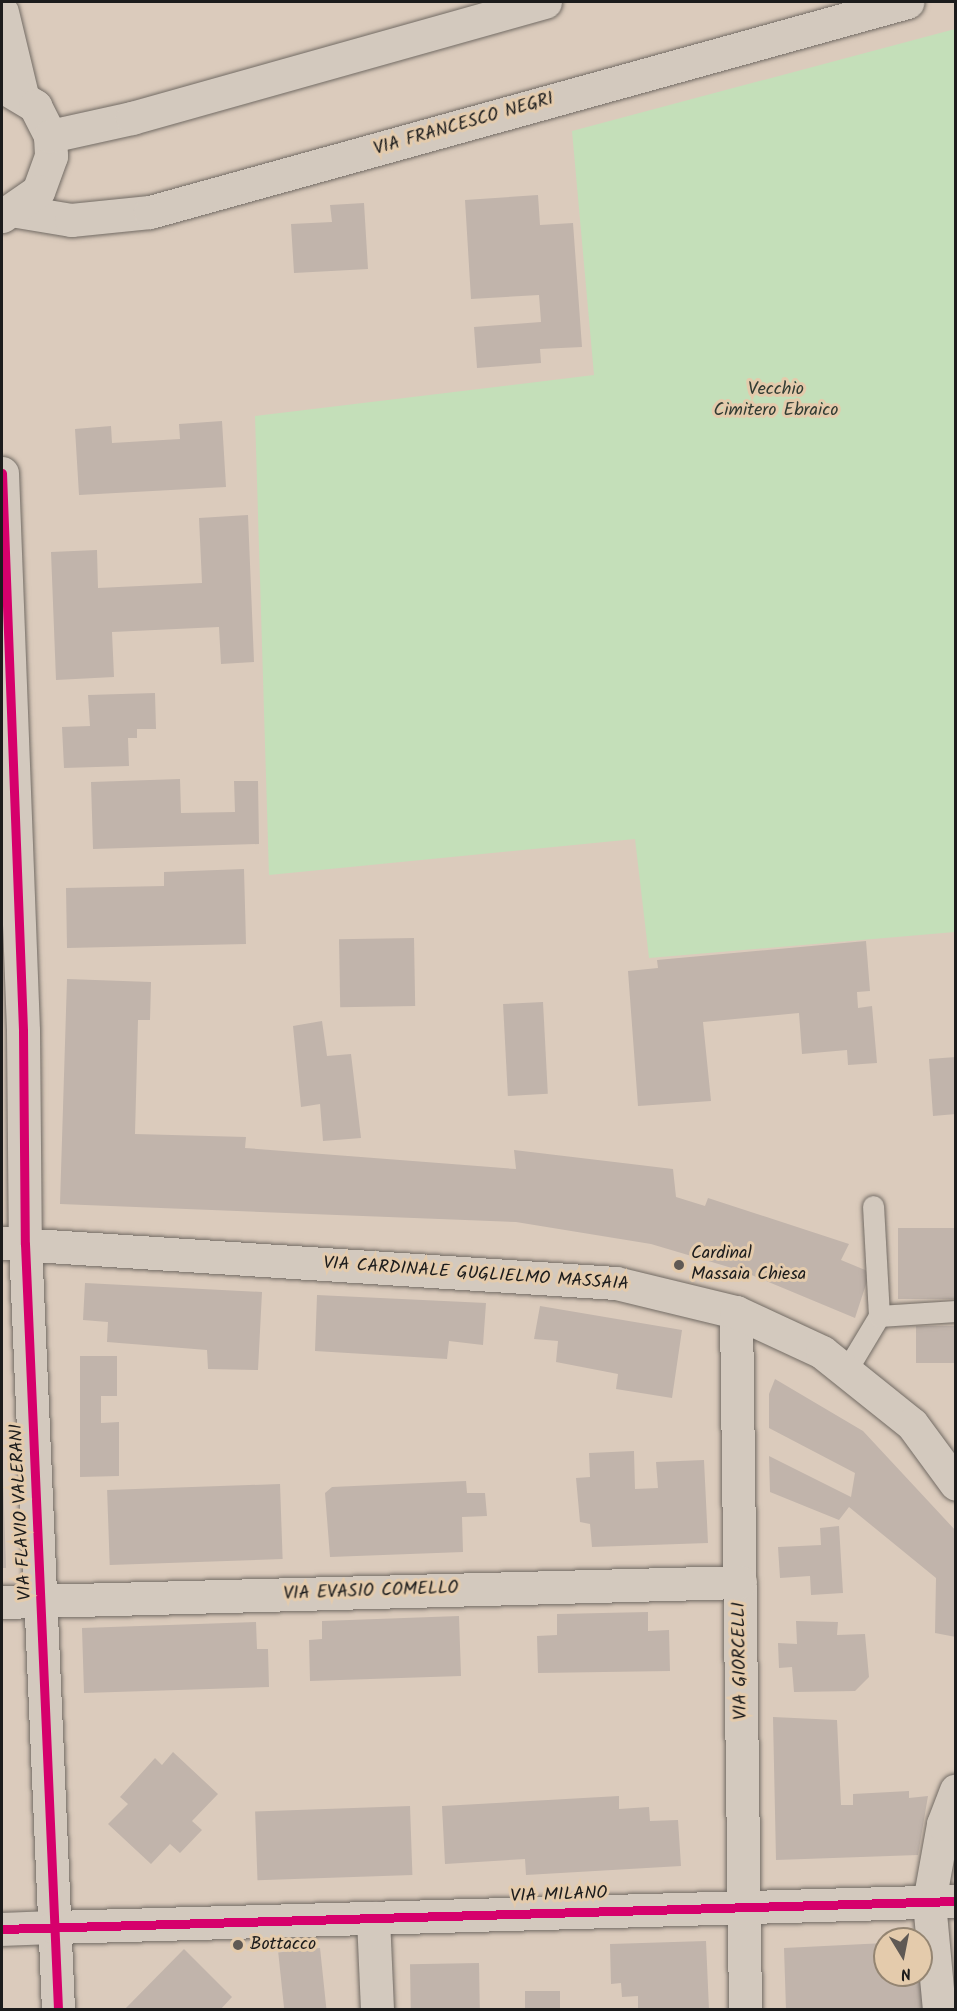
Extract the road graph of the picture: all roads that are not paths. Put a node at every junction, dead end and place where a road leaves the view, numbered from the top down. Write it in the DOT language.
graph roads {
  1 [pos="545,2"];
  2 [pos="907,2"];
  3 [pos="2,12"];
  4 [pos="12,90"];
  5 [pos="50,136"];
  6 [pos="9,213"];
  7 [pos="2,472"];
  8 [pos="873,1206"];
  9 [pos="13,1244"];
  10 [pos="956,1311"];
  11 [pos="736,1312"];
  12 [pos="879,1316"];
  13 [pos="846,1371"];
  14 [pos="956,1484"];
  15 [pos="740,1582"];
  16 [pos="42,1601"];
  17 [pos="2,1602"];
  18 [pos="956,1790"];
  19 [pos="942,1902"];
  20 [pos="744,1907"];
  21 [pos="373,1918"];
  22 [pos="55,1928"];
  23 [pos="2,1929"];
  24 [pos="58,2010"];
  25 [pos="377,2010"];
  26 [pos="745,2010"];
  27 [pos="939,2010"];
  1 -- 5 [label="street"];
  2 -- 6 [label="street, VIA FRANCESCO NEGRI"];
  3 -- 4 [label="street"];
  4 -- 5 [label="street"];
  5 -- 6 [label="street"];
  7 -- 9 [label="street, VIA FLAVIO VALERANI"];
  8 -- 12 [label="lane"];
  9 -- 11 [label="street, VIA CARDINALE GUGLIELMO MASSAIA"];
  9 -- 16 [label="street, VIA FLAVIO VALERANI"];
  10 -- 12 [label="lane"];
  11 -- 13 [label="street, VIA CARDINALE GUGLIELMO MASSAIA"];
  11 -- 15 [label="street, VIA GIORCELLI"];
  12 -- 13 [label="lane"];
  13 -- 14 [label="street, VIA CARDINALE GUGLIELMO MASSAIA"];
  15 -- 16 [label="street, VIA EVASIO COMELLO"];
  15 -- 20 [label="street, VIA GIORCELLI"];
  16 -- 17 [label="street, VIA EVASIO COMELLO"];
  16 -- 22 [label="street, VIA FLAVIO VALERANI"];
  18 -- 19 [label="street"];
  19 -- 20 [label="street, VIA MILANO"];
  19 -- 27 [label="street"];
  20 -- 21 [label="street, VIA MILANO"];
  20 -- 26 [label="street, VIA GIORCELLI"];
  21 -- 22 [label="street, VIA MILANO"];
  21 -- 25 [label="street"];
  22 -- 23 [label="street, VIA MILANO"];
  22 -- 24 [label="street, VIA FLAVIO VALERANI"];
}
